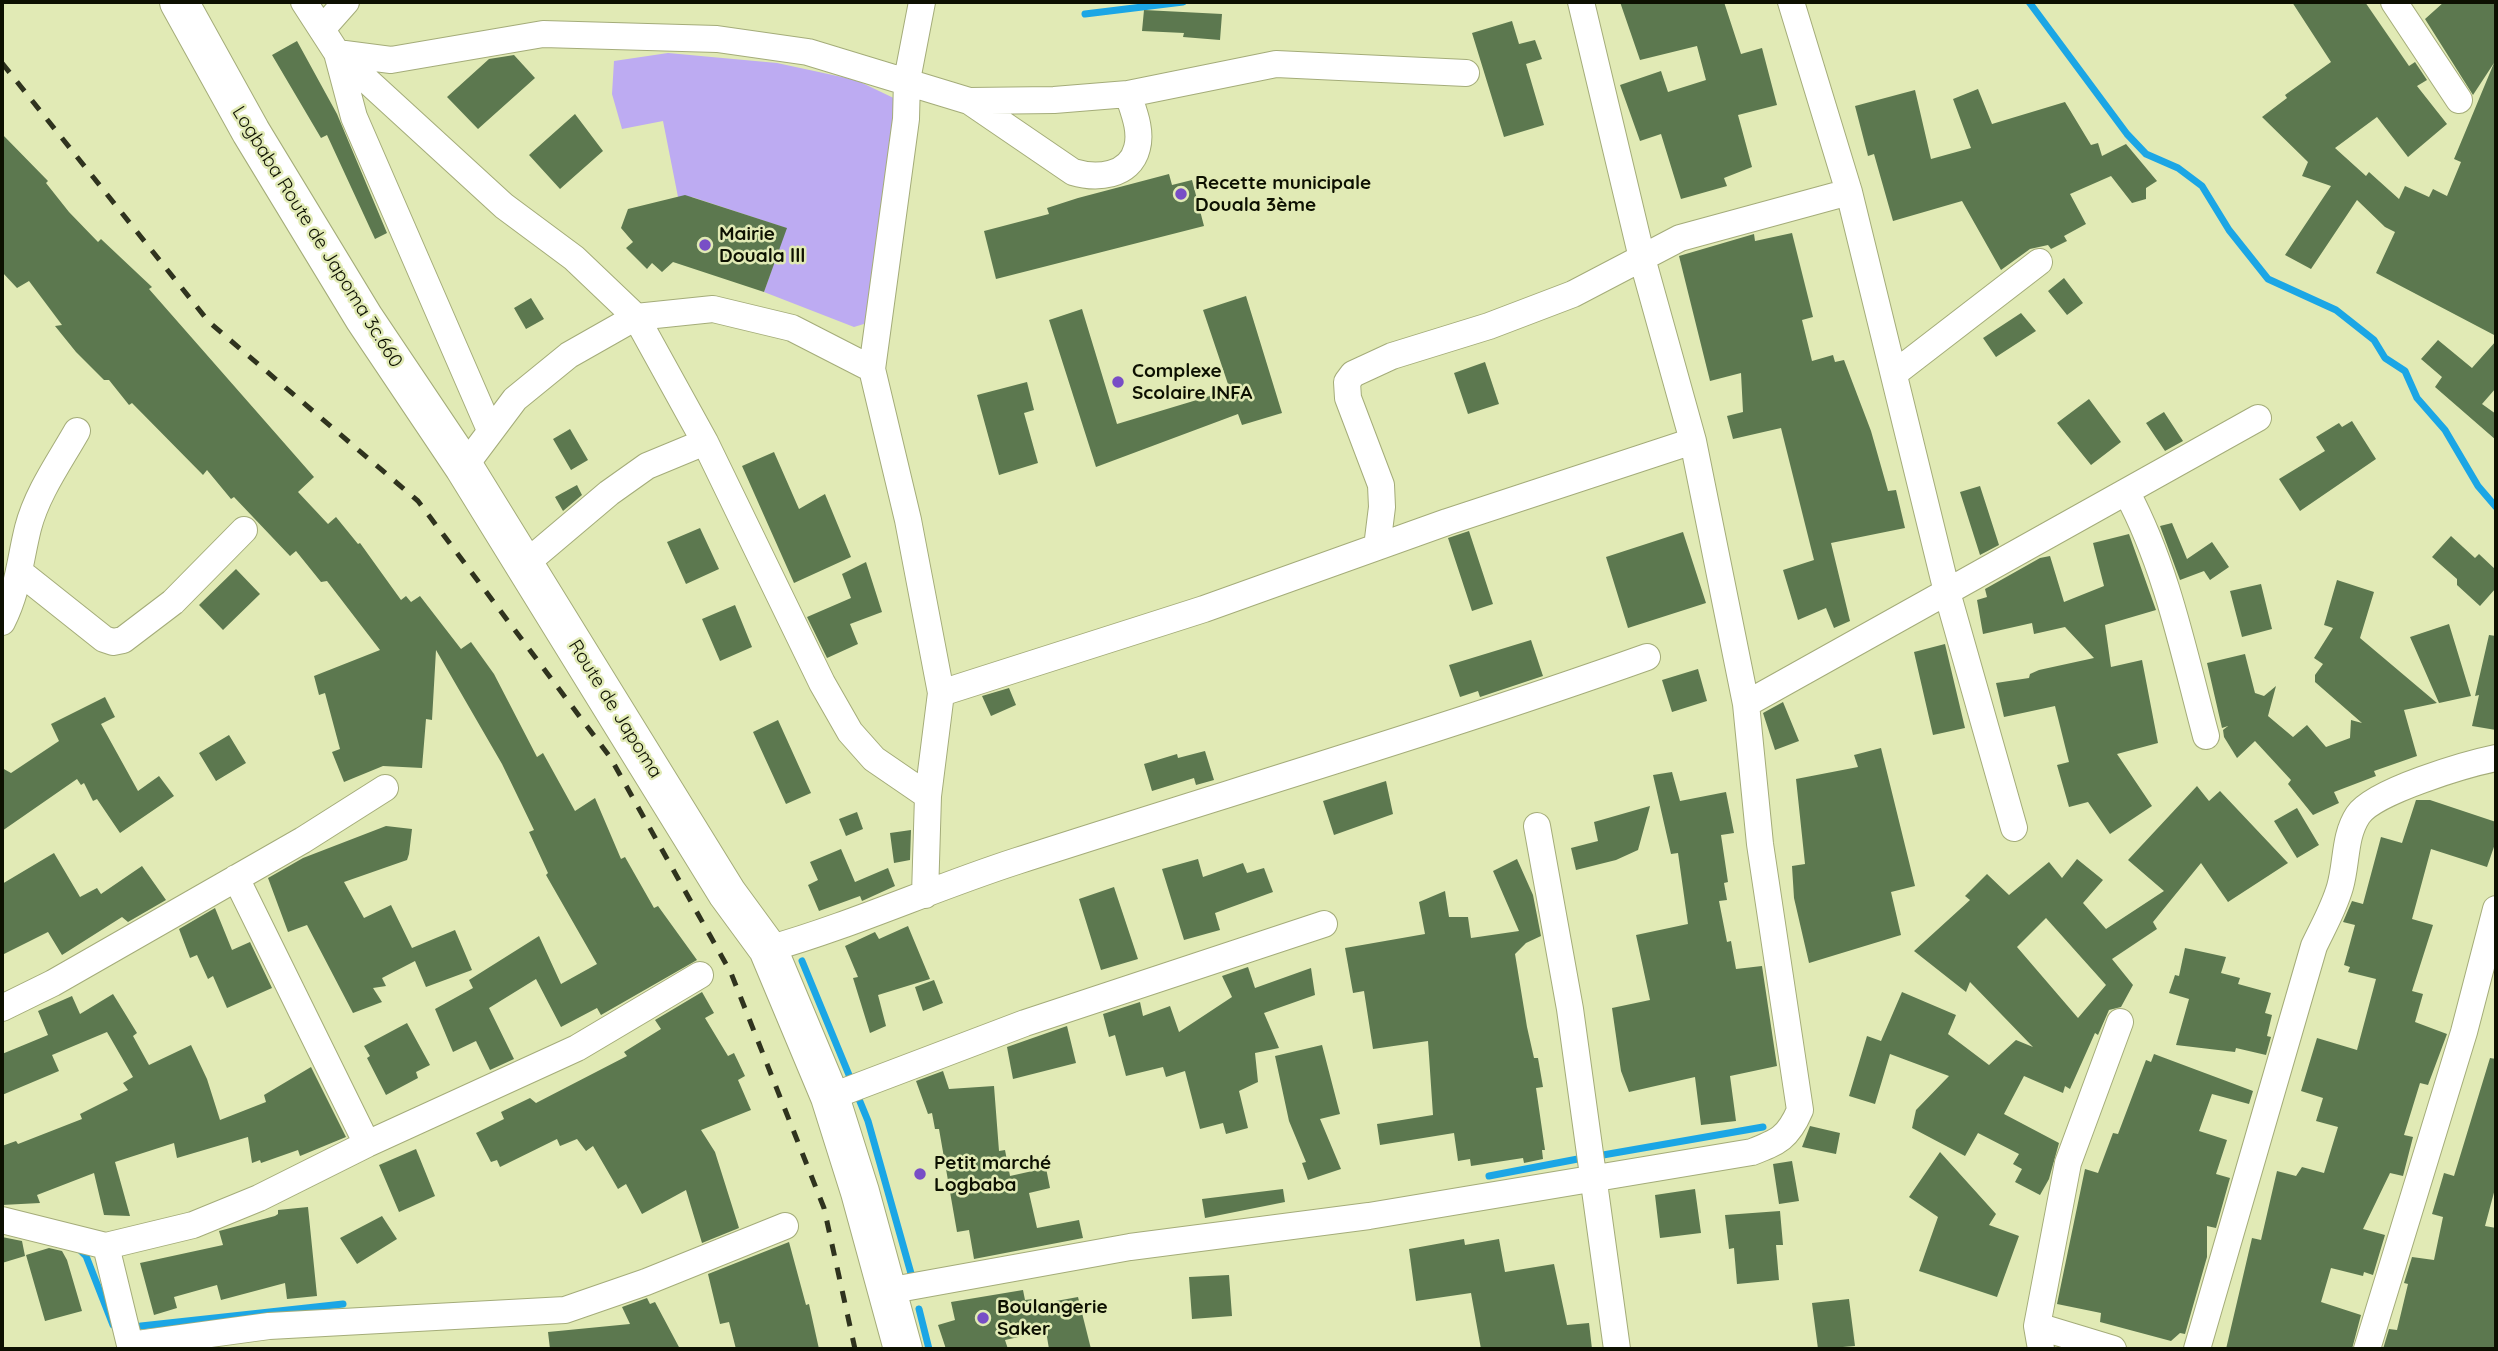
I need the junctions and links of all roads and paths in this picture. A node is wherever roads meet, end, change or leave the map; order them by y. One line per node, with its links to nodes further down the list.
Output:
1 (179, 2): 26 (main road, Logbaba Route de Japoma 3c.660)
2 (304, 2): 8 (street)
3 (346, 2): 8 (street)
4 (922, 2): 11 (street)
5 (1581, 2): 16 (street)
6 (1791, 2): 15 (street)
7 (2394, 2): 13 (street)
8 (323, 28): 9 (street)
9 (337, 53): 11 (street); 18 (street); 23 (street)
10 (1466, 73): 12 (street)
11 (907, 80): 14 (street); 19 (street)
12 (1128, 94): 14 (street); 14 (street)
13 (2459, 100)
14 (969, 101)
15 (1849, 192): 16 (street); 20 (street)
16 (1643, 258): 24 (street); 29 (street)
17 (2039, 262): 20 (street)
18 (636, 317): 19 (street); 23 (street); 25 (street)
19 (872, 369): 35 (street)
20 (1895, 373): 32 (street)
21 (2258, 418): 27 (street)
22 (77, 430): 31 (street)
23 (490, 430): 26 (street)
24 (1693, 441): 29 (street); 36 (street)
25 (705, 442): 30 (street); 40 (street)
26 (464, 467): 30 (main road, Route de Japoma)
27 (2127, 493): 32 (street); 37 (street)
28 (244, 530): 31 (street)
29 (1377, 547): 35 (street)
30 (525, 564): 47 (main road, Route de Japoma)
31 (21, 573): 33 (street)
32 (1947, 592): 36 (street); 42 (street)
33 (2, 622)
34 (1647, 657): 44 (street)
35 (941, 693): 40 (street)
36 (1746, 704): 53 (street)
37 (2206, 736)
38 (2496, 758): 63 (street)
39 (385, 788): 43 (street)
40 (928, 796): 44 (street)
41 (1537, 826): 53 (street)
42 (2014, 828)
43 (236, 878): 49 (street); 52 (street)
44 (925, 895): 47 (street)
45 (2496, 909): 64 (street)
46 (1324, 925): 51 (street)
47 (768, 949): 51 (main road, Route de Japoma)
48 (700, 975): 52 (street)
49 (2, 1009)
50 (2120, 1022): 58 (street)
51 (830, 1097): 57 (main road, Route de Japoma)
52 (367, 1144): 56 (street)
53 (1593, 1179): 57 (street); 61 (street)
54 (2, 1220): 56 (street)
55 (785, 1226): 59 (street)
56 (106, 1246): 59 (street)
57 (887, 1291): 60 (main road, Route de Japoma)
58 (2039, 1338): 62 (street)
59 (131, 1347)
60 (903, 1349)
61 (1617, 1349)
62 (2113, 1349)
63 (2197, 1349)
64 (2367, 1349)

